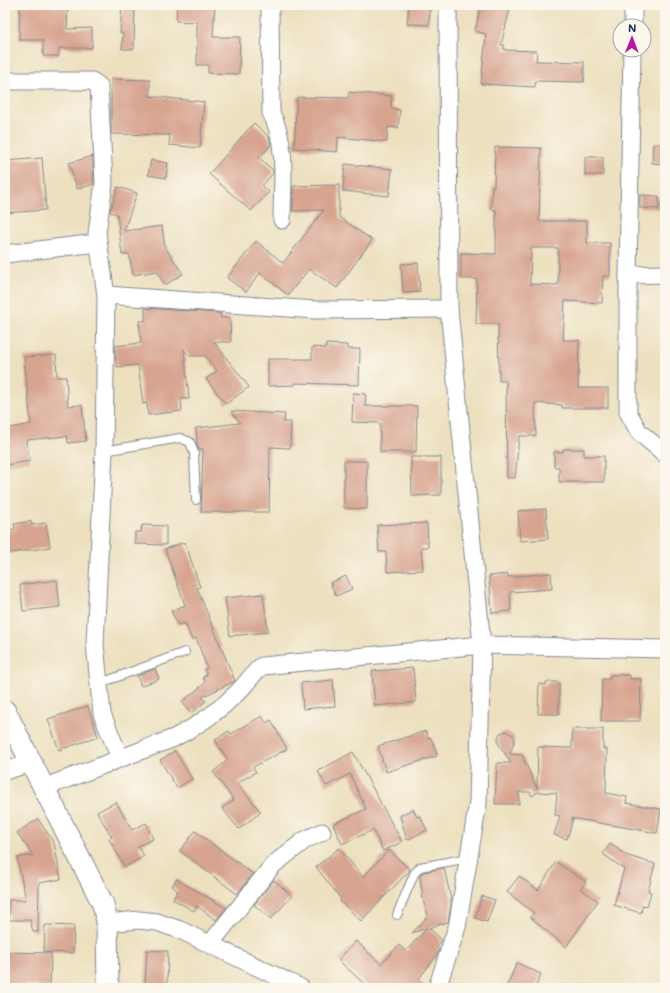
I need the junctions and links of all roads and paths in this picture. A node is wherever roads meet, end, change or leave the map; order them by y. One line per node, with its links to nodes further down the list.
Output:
1 (270, 5): 7 (street)
2 (448, 5): 13 (street)
3 (633, 5): 4 (street)
4 (633, 18)
5 (632, 58): 11 (street)
6 (5, 81): 8 (street)
7 (282, 220)
8 (97, 243): 9 (street); 12 (street)
9 (5, 254)
10 (665, 274): 11 (street)
11 (628, 276): 15 (street)
12 (106, 295): 13 (street); 14 (street)
13 (449, 309): 17 (street)
14 (104, 451): 16 (lane); 20 (street)
15 (665, 454)
16 (196, 500)
17 (482, 645): 18 (street); 22 (street); 27 (street)
18 (665, 649)
19 (185, 652): 20 (lane)
20 (98, 684): 22 (street)
21 (5, 711): 23 (street)
22 (120, 758): 25 (street)
23 (31, 763): 24 (street); 25 (street)
24 (5, 771)
25 (44, 788): 29 (street)
26 (322, 832): 30 (street)
27 (469, 858): 28 (lane); 33 (street)
28 (397, 916)
29 (107, 922): 30 (street); 31 (street)
30 (210, 944): 32 (street)
31 (108, 988)
32 (301, 988)
33 (437, 988)

